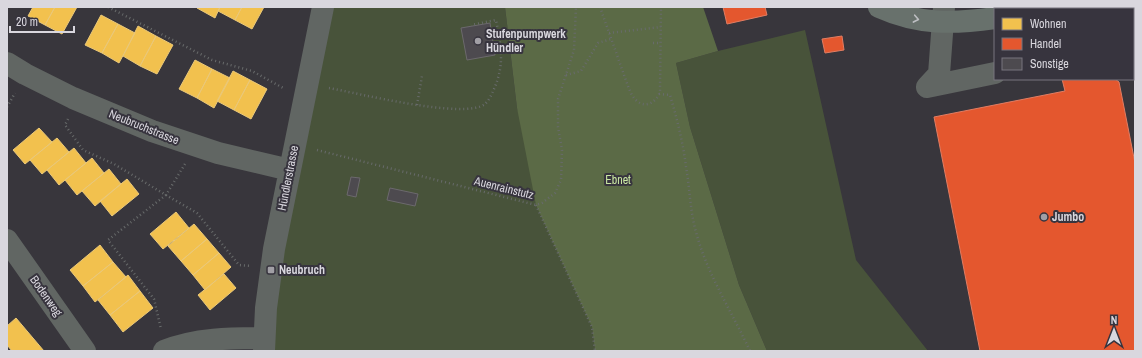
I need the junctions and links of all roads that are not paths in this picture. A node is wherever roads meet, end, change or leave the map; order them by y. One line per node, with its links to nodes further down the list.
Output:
1 (323, 7): 7 (street, Hündlerstrasse)
2 (879, 7): 3 (main road, one-way to 3)
3 (944, 15): 4 (main road); 6 (street)
4 (994, 18)
5 (7, 63): 7 (street, Neubruchstrasse)
6 (994, 73)
7 (290, 170): 9 (street, Hündlerstrasse)
8 (7, 240): 11 (street, Bodenweg)
9 (264, 344): 10 (street)
10 (165, 350)
11 (85, 351)

